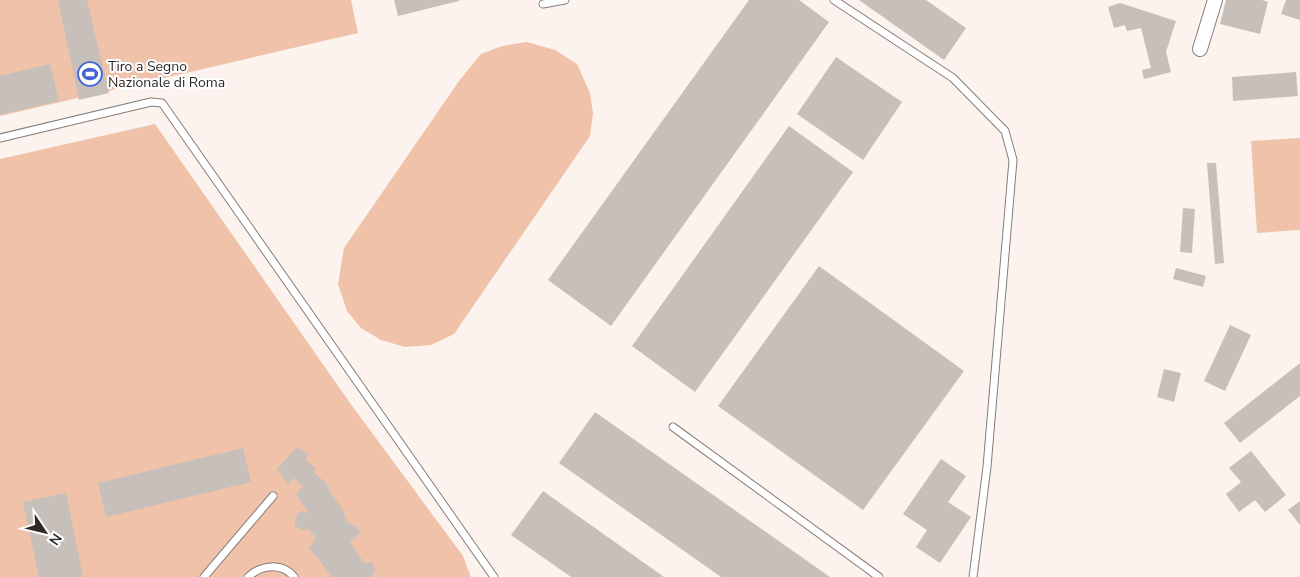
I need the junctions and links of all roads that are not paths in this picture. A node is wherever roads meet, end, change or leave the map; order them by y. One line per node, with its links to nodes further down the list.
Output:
1 (565, 0): 4 (lane)
2 (834, 0): 14 (lane)
3 (1215, 0): 5 (street)
4 (543, 4)
5 (1200, 50)
6 (0, 138): 12 (lane)
7 (673, 427): 13 (lane)
8 (273, 496): 9 (lane)
9 (204, 577)
10 (248, 577): 11 (lane)
11 (294, 577)
12 (494, 577)
13 (879, 577)
14 (974, 577)

